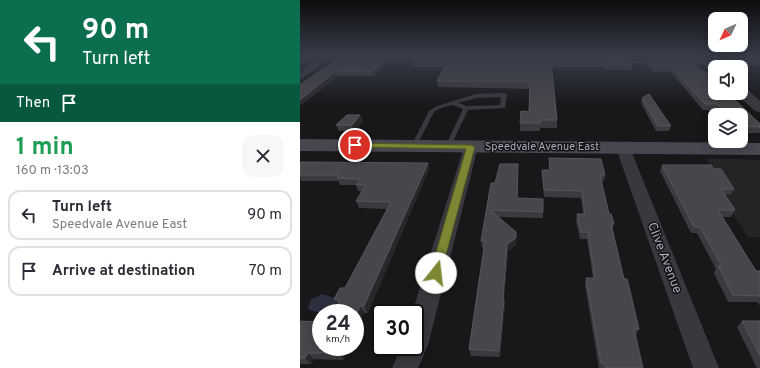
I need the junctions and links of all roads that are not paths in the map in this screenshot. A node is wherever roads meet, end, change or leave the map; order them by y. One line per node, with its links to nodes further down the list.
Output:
1 (748, 97): 4 (street)
2 (453, 103): 3 (lane); 3 (lane); 6 (lane)
3 (466, 108): 7 (lane)
4 (760, 108)
5 (300, 145): 6 (main road, Speedvale Avenue East)
6 (414, 146): 7 (main road, Speedvale Avenue East)
7 (448, 147): 8 (main road, Speedvale Avenue East)
8 (471, 147): 9 (main road, Speedvale Avenue East); 11 (street)
9 (623, 148): 10 (main road, Speedvale Avenue East); 14 (street, Clive Avenue)
10 (760, 149)
11 (424, 314)
12 (410, 356): 13 (street)
13 (405, 368)
14 (706, 368)

